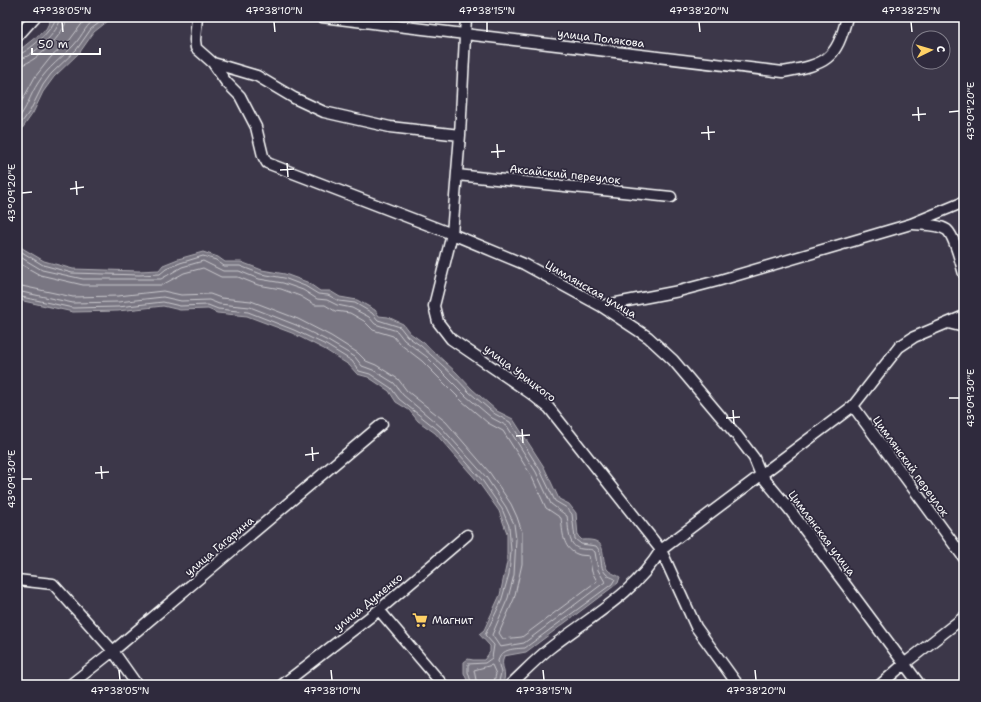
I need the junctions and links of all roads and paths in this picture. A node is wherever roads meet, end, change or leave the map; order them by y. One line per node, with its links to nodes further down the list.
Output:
1 (35, 17): 7 (street)
2 (197, 17): 8 (street, Цимлянская улица)
3 (322, 17): 6 (street, улица Полякова)
4 (466, 17): 6 (street, улица Урицкого)
5 (847, 17): 6 (street, улица Полякова)
6 (466, 33): 9 (street, улица Урицкого)
7 (17, 37)
8 (213, 63): 9 (street); 14 (street, Цимлянская улица)
9 (460, 135): 10 (street, улица Урицкого)
10 (456, 175): 11 (street, Аксайский переулок); 14 (street, улица Урицкого)
11 (671, 197)
12 (964, 202): 13 (street)
13 (911, 224): 15 (street); 16 (street)
14 (452, 234): 16 (street, Цимлянская улица); 24 (street, улица Урицкого)
15 (964, 274)
16 (601, 306): 22 (street, Цимлянская улица)
17 (964, 316): 18 (street)
18 (948, 323): 19 (street); 20 (street)
19 (964, 326)
20 (853, 406): 22 (street); 25 (street, Цимлянский переулок)
21 (382, 424): 29 (street, улица Гагарина)
22 (761, 475): 24 (street); 30 (street, Цимлянская улица)
23 (467, 535): 27 (street, улица Думенко)
24 (661, 550): 35 (street); 36 (street, улица Урицкого)
25 (964, 558)
26 (17, 580): 29 (street)
27 (379, 610): 33 (street, улица Думенко); 34 (street)
28 (964, 617): 30 (street)
29 (113, 651): 31 (street, улица Гагарина); 32 (street)
30 (904, 664): 37 (street); 38 (street, Цимлянская улица)
31 (70, 685)
32 (138, 685)
33 (282, 685)
34 (443, 685)
35 (510, 685)
36 (738, 685)
37 (880, 685)
38 (920, 685)

